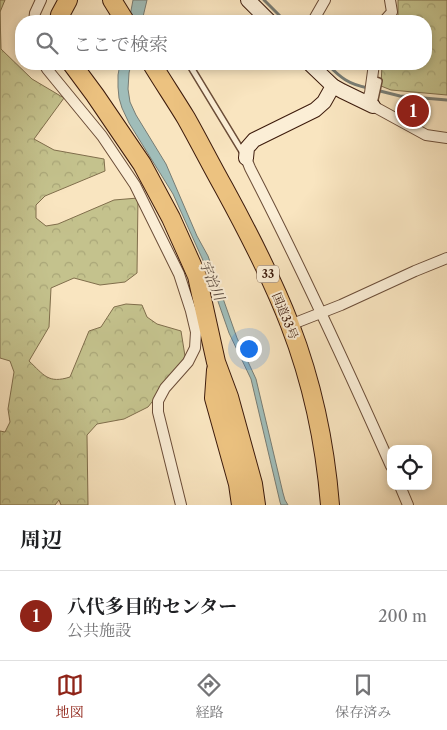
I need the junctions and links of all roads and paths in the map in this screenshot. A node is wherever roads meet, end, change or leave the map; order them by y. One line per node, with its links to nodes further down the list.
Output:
1 (41, 0): 7 (street)
2 (68, 0): 8 (highway)
3 (112, 0): 9 (highway)
4 (248, 0): 10 (street)
5 (325, 0): 11 (street)
6 (390, 0): 12 (street)
7 (35, 15)
8 (60, 15)
9 (121, 15)
10 (263, 15)
11 (316, 15)
12 (389, 15)
13 (48, 70): 29 (street)
14 (77, 70): 26 (highway)
15 (156, 70): 25 (highway, 国道33号 / 33)
16 (193, 70): 22 (lane)
17 (316, 70): 19 (street)
18 (374, 70): 20 (street)
19 (333, 86): 20 (street); 22 (street)
20 (373, 92): 21 (street)
21 (447, 138)
22 (246, 158): 24 (street)
23 (447, 258): 24 (street)
24 (321, 312): 25 (street); 27 (street)
25 (290, 325): 32 (highway, 国道33号 / 33)
26 (216, 362): 30 (highway); 31 (highway)
27 (387, 457)
28 (402, 490): 33 (street)
29 (181, 505)
30 (241, 505)
31 (256, 505)
32 (330, 505)
33 (408, 505)

